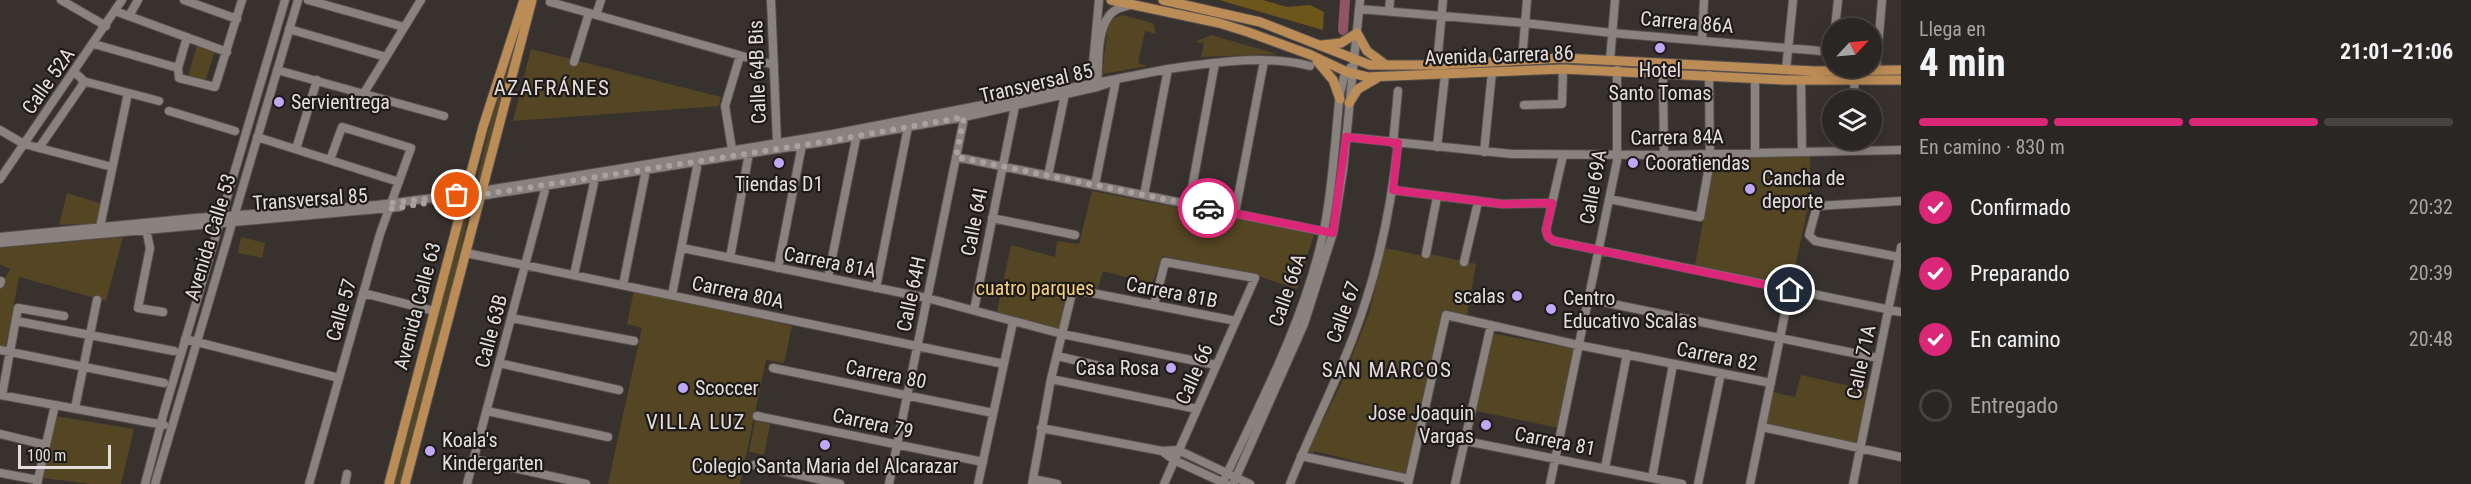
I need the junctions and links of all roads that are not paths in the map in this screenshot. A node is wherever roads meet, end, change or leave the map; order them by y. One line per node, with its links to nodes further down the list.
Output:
1 (61, 0): 40 (street)
2 (122, 0): 31 (street, Calle 52A)
3 (138, 0): 34 (street)
4 (184, 0): 38 (street)
5 (242, 0): 38 (street)
6 (285, 0): 154 (street, Avenida Calle 53)
7 (298, 0): 42 (street, Avenida Calle 53)
8 (308, 0): 41 (street)
9 (421, 0): 41 (street)
10 (518, 0): 57 (main road)
11 (524, 0): 57 (main road, Avenida Calle 63)
12 (532, 0): 60 (main road, Avenida Calle 63)
13 (539, 0): 60 (main road)
14 (601, 0): 33 (street)
15 (771, 0): 63 (street, Calle 64B Bis)
16 (1099, 0): 90 (street)
17 (1111, 0): 29 (main road, Avenida Carrera 86)
18 (1163, 0): 48 (main road, Avenida Carrera 86)
19 (1360, 0): 30 (street, Calle 66A)
20 (1390, 0): 32 (street)
21 (1443, 0): 35 (street)
22 (1527, 0): 39 (street)
23 (1615, 0): 44 (street)
24 (1704, 0): 46 (street)
25 (1793, 0): 49 (street)
26 (1838, 0): 36 (street)
27 (1882, 0): 37 (street)
28 (550, 2): 33 (street)
29 (1130, 5): 52 (main road, Avenida Carrera 86); 90 (street)
30 (1359, 9): 32 (street, Carrera 86A); 43 (street, Calle 66A)
31 (115, 11): 34 (street); 40 (street, Calle 52A)
32 (1389, 11): 35 (street, Carrera 86A)
33 (593, 14): 53 (street); 61 (street)
34 (129, 16): 45 (street)
35 (1441, 16): 39 (street, Carrera 86A); 64 (street)
36 (1836, 18)
37 (1880, 18)
38 (237, 19): 50 (street)
39 (1525, 22): 44 (street, Carrera 86A); 55 (street)
40 (106, 26): 47 (street, Calle 52A)
41 (404, 27): 54 (street)
42 (289, 29): 54 (street); 70 (street, Avenida Calle 53)
43 (1357, 33): 48 (main road); 59 (street, Calle 66A); 66 (main road)
44 (1612, 33): 46 (street, Carrera 86A); 56 (street)
45 (187, 37): 50 (street); 67 (street)
46 (1702, 40): 49 (street, Carrera 86A)
47 (94, 44): 67 (street); 76 (street, Calle 52A)
48 (1320, 45): 59 (main road, Avenida Carrera 86)
49 (1788, 48): 51 (street, Carrera 86A); 72 (street)
50 (227, 51): 67 (street)
51 (1822, 51)
52 (1311, 55): 78 (main road, Avenida Carrera 86); 97 (main road)
53 (740, 56): 63 (street); 116 (street)
54 (386, 57): 94 (street)
55 (1522, 60): 56 (main road, Avenida Carrera 86); 64 (main road, Avenida Carrera 86)
56 (1610, 60): 72 (main road, Avenida Carrera 86)
57 (504, 61): 143 (main road, Avenida Calle 63)
58 (1264, 61): 62 (street, Transversal 85); 65 (street, Transversal 85); 151 (street)
59 (1354, 61): 66 (main road, Avenida Carrera 86); 78 (street, Calle 66A)
60 (517, 62): 141 (main road, Avenida Calle 63)
61 (574, 62)
62 (1215, 63): 68 (street, Transversal 85); 149 (street)
63 (774, 65): 109 (street, Calle 64B Bis)
64 (1437, 65): 66 (main road, Avenida Carrera 86)
65 (1310, 66)
66 (1388, 66)
67 (178, 68)
68 (1168, 69): 83 (street, Transversal 85); 142 (street)
69 (1563, 69): 71 (main road, Avenida Carrera 86); 77 (main road, Avenida Carrera 86); 98 (street)
70 (277, 70): 82 (street); 107 (street, Avenida Calle 53)
71 (1617, 70): 80 (main road, Avenida Carrera 86); 124 (street, Calle 69A)
72 (1786, 70): 73 (main road, Avenida Carrera 86)
73 (1822, 70)
74 (1882, 70): 75 (main road, Avenida Carrera 86)
75 (1901, 70)
76 (74, 72): 87 (street); 111 (street, Calle 52A)
77 (1492, 72): 79 (main road, Avenida Carrera 86); 120 (street)
78 (1350, 73): 81 (main road, Avenida Carrera 86); 97 (street, Calle 66A)
79 (1445, 75): 81 (main road, Avenida Carrera 86); 113 (street)
80 (1709, 75): 88 (main road, Avenida Carrera 86); 121 (street)
81 (1379, 77): 97 (main road)
82 (317, 80): 94 (street); 115 (street)
83 (1116, 80): 90 (street, Transversal 85); 138 (street)
84 (1663, 80): 126 (street)
85 (1854, 80): 86 (main road, Avenida Carrera 86); 88 (main road, Avenida Carrera 86); 91 (street)
86 (1901, 80)
87 (83, 81): 93 (street); 114 (street)
88 (1801, 81): 119 (street)
89 (1755, 84): 118 (street)
90 (1094, 85): 95 (street, Transversal 85); 101 (street, Transversal 85)
91 (1854, 90)
92 (1398, 92): 110 (street, Calle 67)
93 (128, 93): 96 (street); 131 (street)
94 (364, 93): 102 (street)
95 (1065, 94): 99 (street, Transversal 85); 133 (street)
96 (159, 101)
97 (1344, 101): 108 (street, Calle 66A); 158 (street, Calle 66A)
98 (1524, 105)
99 (1015, 106): 101 (street, Transversal 85); 130 (street, Calle 64I)
100 (169, 111): 105 (street)
101 (965, 113): 103 (street, Transversal 85); 106 (street, Transversal 85); 127 (street, Calle 64H)
102 (444, 116)
103 (908, 127): 106 (street, Transversal 85); 176 (street)
104 (0, 130): 111 (street)
105 (235, 131)
106 (857, 133): 109 (street, Transversal 85); 112 (street, Transversal 85); 174 (street)
107 (257, 137): 115 (street); 152 (street, Avenida Calle 53)
108 (1346, 137): 110 (street, Carrera 84A); 159 (street, Calle 66A)
109 (777, 142): 116 (street, Transversal 85); 125 (street)
110 (1396, 143): 113 (street, Carrera 84A); 140 (street, Calle 67)
111 (24, 144): 114 (street); 136 (street, Calle 52A)
112 (802, 145): 122 (street, Transversal 85); 172 (street)
113 (1437, 147): 120 (street, Carrera 84A)
114 (39, 148): 131 (street)
115 (296, 149): 128 (street)
116 (732, 149): 134 (street, Transversal 85)
117 (1901, 150): 119 (street, Carrera 84A)
118 (1755, 151): 119 (street, Carrera 84A); 121 (street, Carrera 84A)
119 (1802, 151)
120 (1484, 152): 123 (street, Carrera 84A)
121 (1710, 152): 126 (street, Carrera 84A); 145 (street)
122 (749, 153): 125 (street, Transversal 85); 169 (street)
123 (1563, 154): 124 (street, Carrera 84A); 148 (street)
124 (1618, 154): 126 (street, Carrera 84A); 145 (street, Calle 69A)
125 (740, 155): 129 (street, Transversal 85)
126 (1664, 155)
127 (956, 157): 130 (street); 180 (street, Calle 64H)
128 (330, 160): 137 (street); 137 (street, Calle 57)
129 (698, 162): 132 (street, Transversal 85); 164 (street)
130 (1003, 166): 133 (street); 153 (street, Calle 64I)
131 (112, 168): 156 (street)
132 (646, 170): 135 (street, Transversal 85); 175 (street)
133 (1048, 176): 138 (street)
134 (573, 178): 135 (street, Transversal 85); 139 (street, Transversal 85); 141 (street, Transversal 85)
135 (595, 178): 173 (street)
136 (0, 179)
137 (399, 182): 150 (street, Calle 57)
138 (1095, 185): 142 (street)
139 (546, 186): 141 (street, Transversal 85); 171 (street, Calle 63B)
140 (1393, 190): 144 (street); 243 (street, Calle 67)
141 (482, 193): 143 (street, Transversal 85); 166 (main road, Avenida Calle 63)
142 (1144, 195): 149 (street)
143 (465, 196): 150 (street, Transversal 85); 186 (main road, Avenida Calle 63)
144 (1437, 197): 147 (street); 167 (street)
145 (1609, 199): 165 (street, Calle 69A)
146 (1901, 201): 168 (street)
147 (1478, 202): 148 (street); 170 (street)
148 (1552, 203): 165 (street)
149 (1189, 204): 151 (street)
150 (390, 206): 152 (street, Transversal 85); 178 (street, Calle 57)
151 (1235, 213): 158 (street)
152 (233, 218): 154 (street, Transversal 85); 200 (street, Avenida Calle 53)
153 (992, 218): 160 (street); 185 (street, Calle 64I)
154 (221, 219): 155 (street, Transversal 85); 157 (street, Transversal 85); 198 (street, Avenida Calle 53)
155 (136, 226): 156 (street, Transversal 85); 157 (street, Transversal 85); 162 (street, Transversal 85)
156 (100, 227): 161 (street, Transversal 85)
157 (146, 229): 187 (street)
158 (1324, 231): 159 (street); 253 (street, Calle 66A)
159 (1333, 233): 255 (street, Calle 66A)
160 (1075, 235)
161 (0, 237)
162 (0, 243)
163 (1901, 247): 168 (street, Calle 71A)
164 (682, 248): 169 (street, Carrera 81A); 179 (street)
165 (1599, 250): 177 (street); 181 (street, Calle 69A)
166 (466, 253): 171 (street, Carrera 80A); 264 (main road, Avenida Calle 63)
167 (1426, 254)
168 (1899, 257): 184 (street, Calle 71A)
169 (730, 258): 172 (street, Carrera 81A)
170 (1464, 261)
171 (525, 265): 173 (street, Carrera 80A); 190 (street, Calle 63B)
172 (778, 268): 174 (street, Carrera 81A)
173 (574, 275): 175 (street, Carrera 80A)
174 (828, 278): 176 (street, Carrera 81A)
175 (623, 285): 179 (street, Carrera 80A)
176 (876, 288): 180 (street, Carrera 81A)
177 (1790, 290): 184 (street); 197 (street)
178 (363, 293): 186 (street); 217 (street, Calle 57)
179 (672, 296): 202 (street, Carrera 80A)
180 (927, 298): 185 (street, Carrera 81A); 202 (street, Calle 64H)
181 (1588, 298): 197 (street); 201 (street, Calle 69A)
182 (97, 300): 196 (street)
183 (1154, 305): 192 (street, Carrera 81B); 192 (street, Calle 66); 195 (street, Carrera 81B)
184 (1889, 309): 188 (street); 208 (street, Calle 71A)
185 (974, 310): 193 (street, Carrera 81A)
186 (434, 311): 263 (main road, Avenida Calle 63)
187 (163, 312)
188 (1901, 312)
189 (64, 316): 191 (street)
190 (511, 318): 199 (street); 209 (street, Calle 63B)
191 (16, 321): 196 (street); 205 (street)
192 (1236, 321): 213 (street, Calle 66)
193 (1013, 322): 195 (street, Carrera 81A); 210 (street)
194 (1491, 325): 201 (street, Carrera 82); 234 (street, Carrera 82); 237 (street)
195 (1062, 334): 207 (street); 213 (street, Carrera 81A)
196 (90, 335): 204 (street); 214 (street)
197 (1780, 337): 208 (street); 219 (street)
198 (185, 339): 200 (street); 230 (street, Avenida Calle 53)
199 (634, 341)
200 (196, 342): 217 (street); 231 (street, Avenida Calle 53)
201 (1578, 345): 206 (street, Carrera 82); 244 (street, Calle 69A)
202 (917, 346): 210 (street, Carrera 80A); 223 (street, Calle 64H)
203 (0, 350): 205 (street)
204 (174, 351)
205 (10, 352): 214 (street); 222 (street)
206 (1627, 354): 211 (street, Carrera 82); 250 (street)
207 (1057, 356): 212 (street); 218 (street)
208 (1878, 358): 240 (street, Calle 71A)
209 (499, 363): 221 (street); 227 (street, Calle 63B)
210 (1004, 364): 228 (street)
211 (1673, 364): 216 (street, Carrera 82); 254 (street)
212 (1100, 366)
213 (1216, 366): 226 (street, Calle 66)
214 (84, 367): 220 (street); 225 (street)
215 (773, 368): 223 (street, Carrera 80)
216 (1721, 373): 219 (street, Carrera 82); 278 (street)
217 (339, 378): 261 (street, Calle 57)
218 (1051, 379): 226 (street); 233 (street)
219 (1771, 382): 232 (street)
220 (164, 383)
221 (619, 390)
222 (1, 395): 224 (street)
223 (907, 395): 228 (street, Carrera 80); 239 (street, Calle 64H)
224 (55, 405): 225 (street); 238 (street)
225 (75, 408): 230 (street)
226 (1197, 409): 241 (street, Calle 66)
227 (487, 411): 236 (street); 246 (street, Calle 63B)
228 (993, 413): 248 (street)
229 (757, 416): 239 (street, Carrera 79)
230 (160, 424): 231 (street); 259 (street, Avenida Calle 53)
231 (171, 426): 260 (street, Avenida Calle 53)
232 (1762, 427): 240 (street); 279 (street)
233 (1041, 428): 242 (street); 258 (street)
234 (1420, 432): 237 (street, Carrera 81); 256 (street)
235 (0, 434): 238 (street)
236 (608, 437)
237 (1466, 440): 244 (street, Carrera 81); 275 (street)
238 (46, 445): 257 (street)
239 (897, 445): 248 (street, Carrera 79); 268 (street, Calle 64H)
240 (1859, 448): 245 (street); 280 (street, Calle 71A)
241 (1179, 450): 242 (street); 247 (street, Calle 66); 253 (street)
242 (1162, 451): 247 (street)
243 (1301, 456): 256 (street); 274 (street, Calle 67)
244 (1555, 458): 250 (street, Carrera 81); 276 (street, Calle 69A)
245 (1901, 458)
246 (474, 459): 265 (street, Calle 63B); 266 (street)
247 (1174, 460): 271 (street, Calle 66); 272 (street)
248 (983, 462): 269 (street)
249 (754, 465): 267 (street)
250 (1605, 468): 254 (street, Carrera 81)
251 (0, 473): 257 (street)
252 (347, 474): 262 (street)
253 (1227, 474): 255 (street); 272 (street, Calle 66A)
254 (1652, 478): 277 (street, Carrera 81)
255 (1235, 481): 273 (street)
256 (1409, 481)
257 (38, 482)
258 (1032, 482): 270 (street)
259 (145, 484)
260 (155, 484)
261 (309, 484)
262 (345, 484)
263 (389, 484)
264 (405, 484)
265 (467, 484)
266 (586, 484)
267 (840, 484)
268 (889, 484)
269 (978, 484)
270 (1057, 484)
271 (1164, 484)
272 (1224, 484)
273 (1250, 484)
274 (1290, 484)
275 (1455, 484)
276 (1550, 484)
277 (1683, 484)
278 (1698, 484)
279 (1750, 484)
280 (1853, 484)

